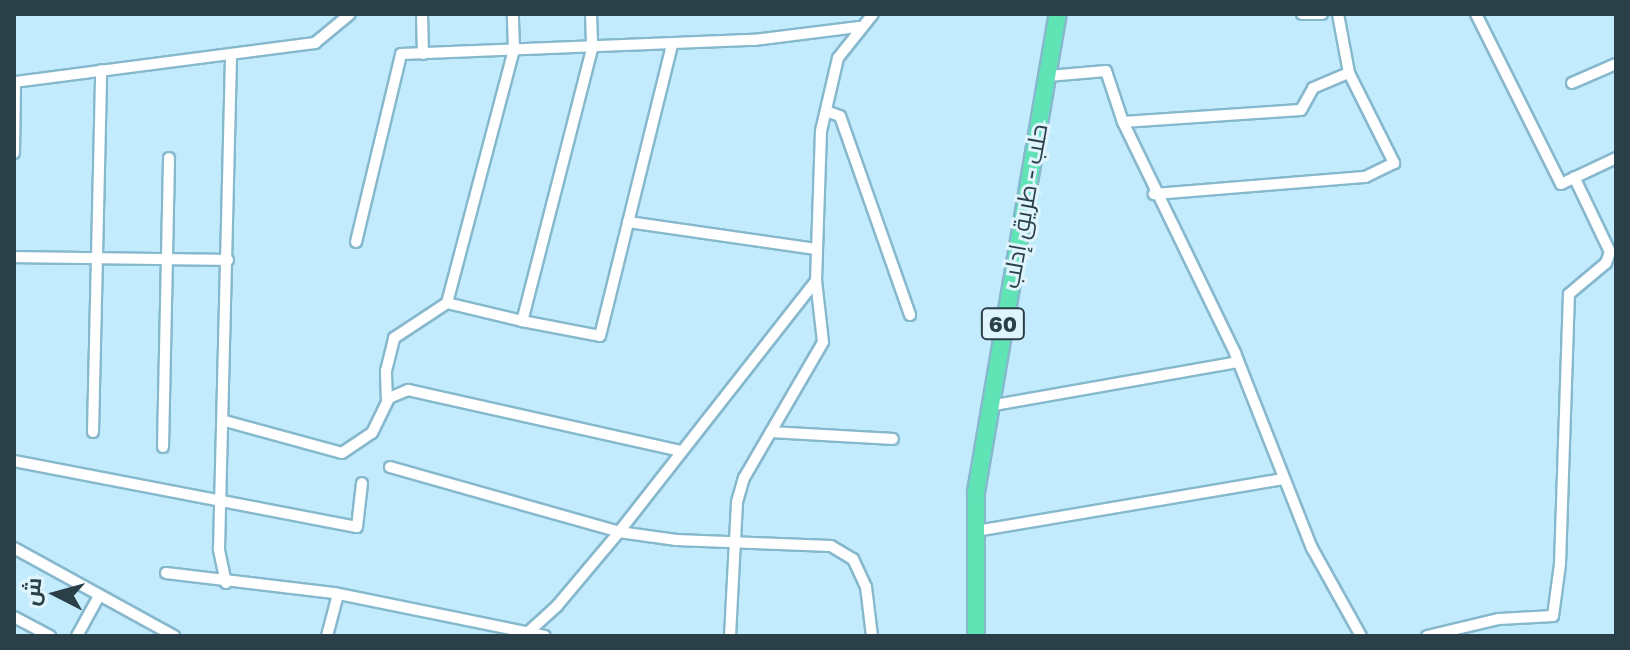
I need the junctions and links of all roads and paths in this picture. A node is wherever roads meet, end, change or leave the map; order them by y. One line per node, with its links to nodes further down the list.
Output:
1 (350, 14): 16 (street)
2 (422, 14): 15 (street)
3 (513, 14): 13 (street)
4 (591, 14): 14 (street)
5 (873, 14): 11 (street)
6 (1058, 14): 20 (highway, حلب - طريق إدلب / 60)
7 (1302, 14): 8 (street)
8 (1322, 14)
9 (1338, 14): 19 (street)
10 (1476, 14): 27 (street)
11 (859, 27): 12 (street); 22 (street)
12 (672, 45): 14 (street); 29 (street)
13 (514, 49): 14 (street); 15 (street); 37 (street)
14 (592, 49): 39 (street)
15 (423, 54): 30 (street)
16 (231, 57): 18 (street); 35 (street)
17 (1616, 64): 21 (street)
18 (101, 70): 24 (street); 33 (street)
19 (1349, 73): 23 (street); 28 (street)
20 (1048, 76): 23 (street); 42 (highway, حلب - طريق إدلب / 60)
21 (1572, 83)
22 (826, 111): 31 (street); 38 (street)
23 (1123, 122): 28 (street)
24 (14, 153)
25 (169, 158): 34 (street)
26 (1616, 158): 27 (street)
27 (1574, 177): 73 (street)
28 (1154, 194): 40 (street)
29 (628, 222): 31 (street); 39 (street)
30 (356, 242)
31 (816, 249): 36 (street)
32 (14, 257): 33 (street)
33 (95, 258): 34 (street); 44 (street)
34 (168, 259): 35 (street); 47 (street)
35 (228, 260): 43 (street)
36 (816, 281): 45 (street); 48 (street)
37 (447, 303): 39 (street); 41 (street)
38 (910, 315)
39 (522, 321)
40 (1238, 362): 42 (street); 51 (street)
41 (387, 402): 43 (street); 48 (street)
42 (989, 406): 54 (highway, حلب - طريق إدلب / 60)
43 (225, 421): 53 (street)
44 (93, 432)
45 (771, 432): 46 (street); 56 (street)
46 (893, 439)
47 (163, 447)
48 (680, 451): 55 (street)
49 (14, 461): 53 (street)
50 (390, 467): 55 (street)
51 (1283, 479): 54 (street); 72 (street)
52 (362, 483): 53 (street)
53 (224, 504): 59 (street)
54 (976, 531): 71 (highway, حلب - طريق إدلب / 60)
55 (619, 532): 56 (street); 63 (street)
56 (735, 540): 69 (street); 70 (street)
57 (14, 548): 61 (street)
58 (166, 573): 59 (street)
59 (226, 583): 60 (street)
60 (338, 594): 63 (street); 67 (street)
61 (99, 596): 65 (street); 66 (street)
62 (14, 617): 64 (street)
63 (525, 635): 68 (street)
64 (50, 636)
65 (77, 636)
66 (174, 636)
67 (327, 636)
68 (543, 636)
69 (730, 636)
70 (872, 636)
71 (976, 636)
72 (1361, 636)
73 (1427, 636)

